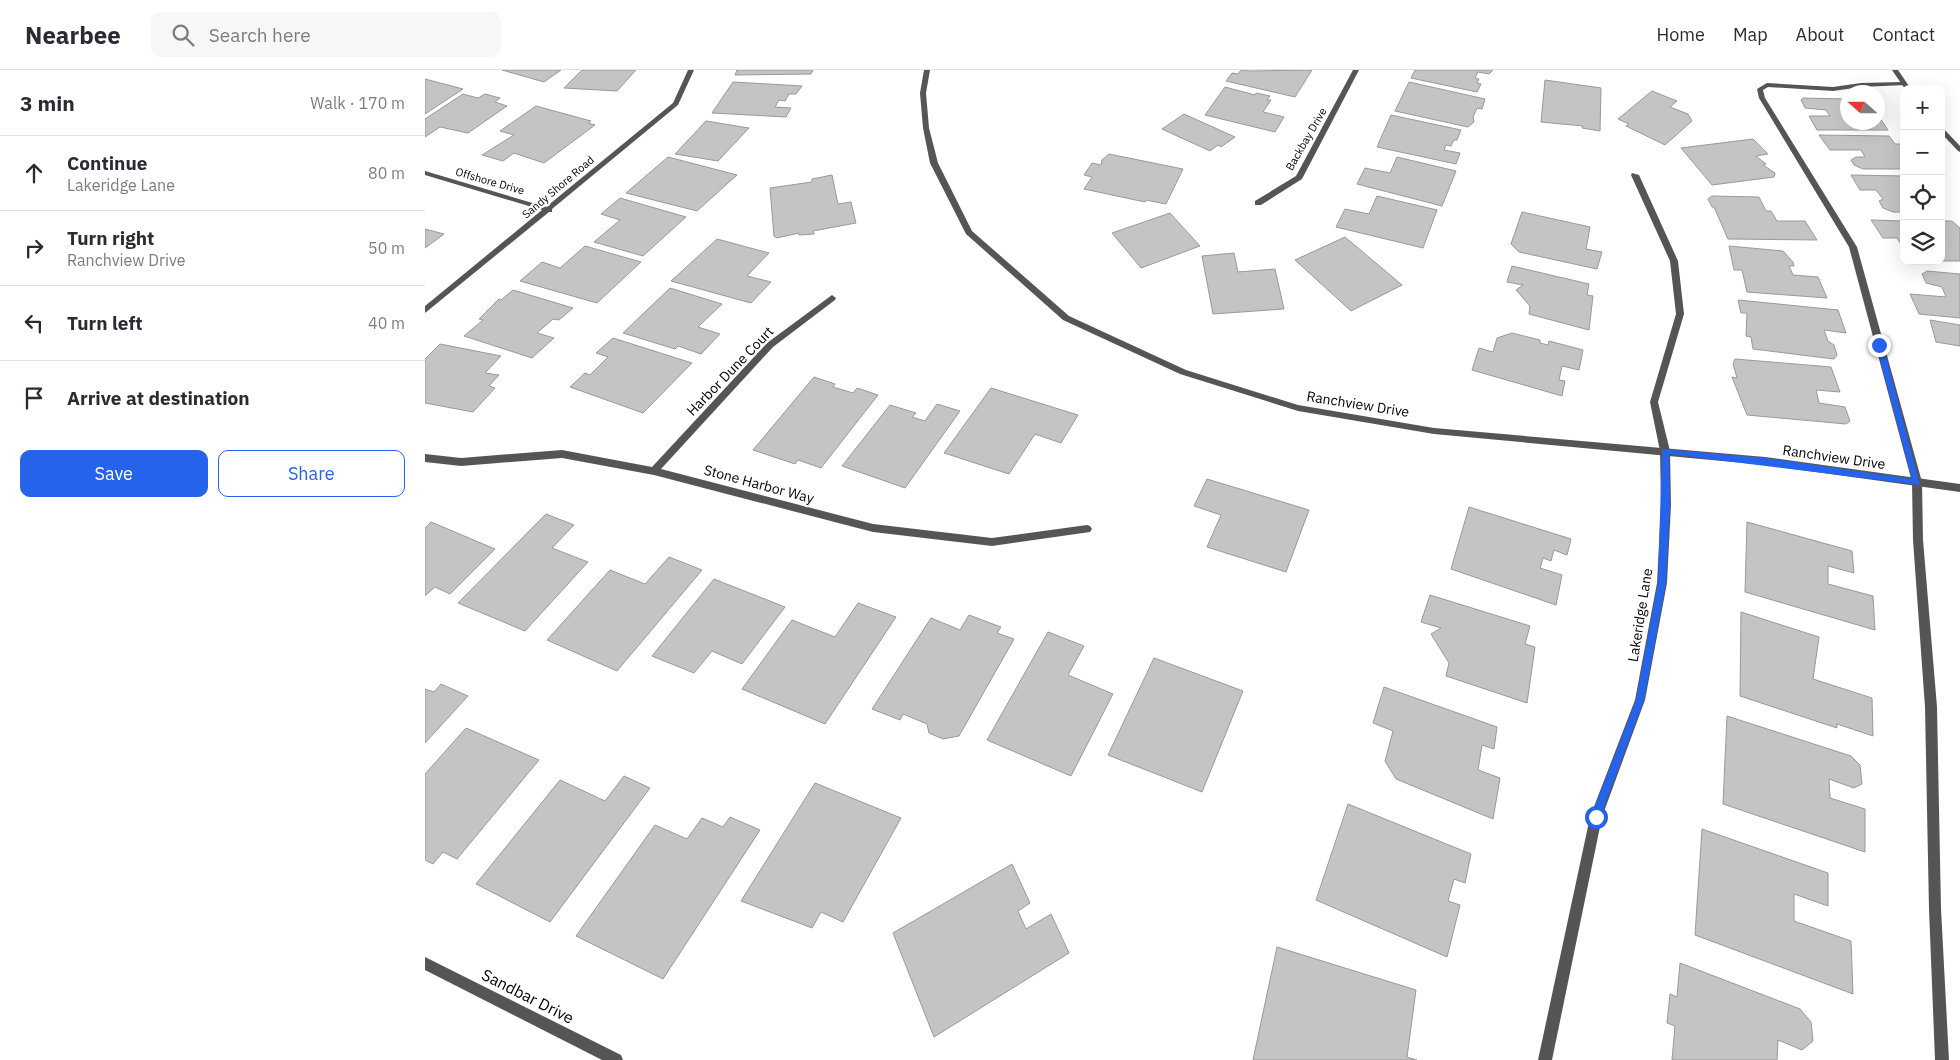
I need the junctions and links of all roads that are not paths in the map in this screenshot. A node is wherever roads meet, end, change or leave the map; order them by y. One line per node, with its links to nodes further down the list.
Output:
1 (691, 70): 12 (street, Sandy Shore Road)
2 (927, 70): 15 (street, Ranchview Drive)
3 (1356, 70): 11 (street, Backbay Drive)
4 (1895, 70): 5 (street)
5 (1905, 85)
6 (1900, 86): 18 (street)
7 (1943, 130): 8 (street)
8 (1960, 150)
9 (425, 173): 12 (street, Offshore Drive)
10 (1635, 175): 15 (street, Lakeridge Lane)
11 (1258, 203)
12 (549, 210): 14 (street, Sandy Shore Road)
13 (832, 298): 17 (street, Harbor Dune Court)
14 (425, 310)
15 (1665, 451): 18 (street, Ranchview Drive); 23 (street, Lakeridge Lane)
16 (425, 458): 17 (street, Stone Harbor Way)
17 (654, 470): 20 (street, Stone Harbor Way)
18 (1917, 482): 19 (street, Ranchview Drive); 24 (street)
19 (1960, 488)
20 (1087, 529)
21 (425, 963): 22 (street, Sandbar Drive)
22 (616, 1060)
23 (1545, 1060)
24 (1942, 1060)

